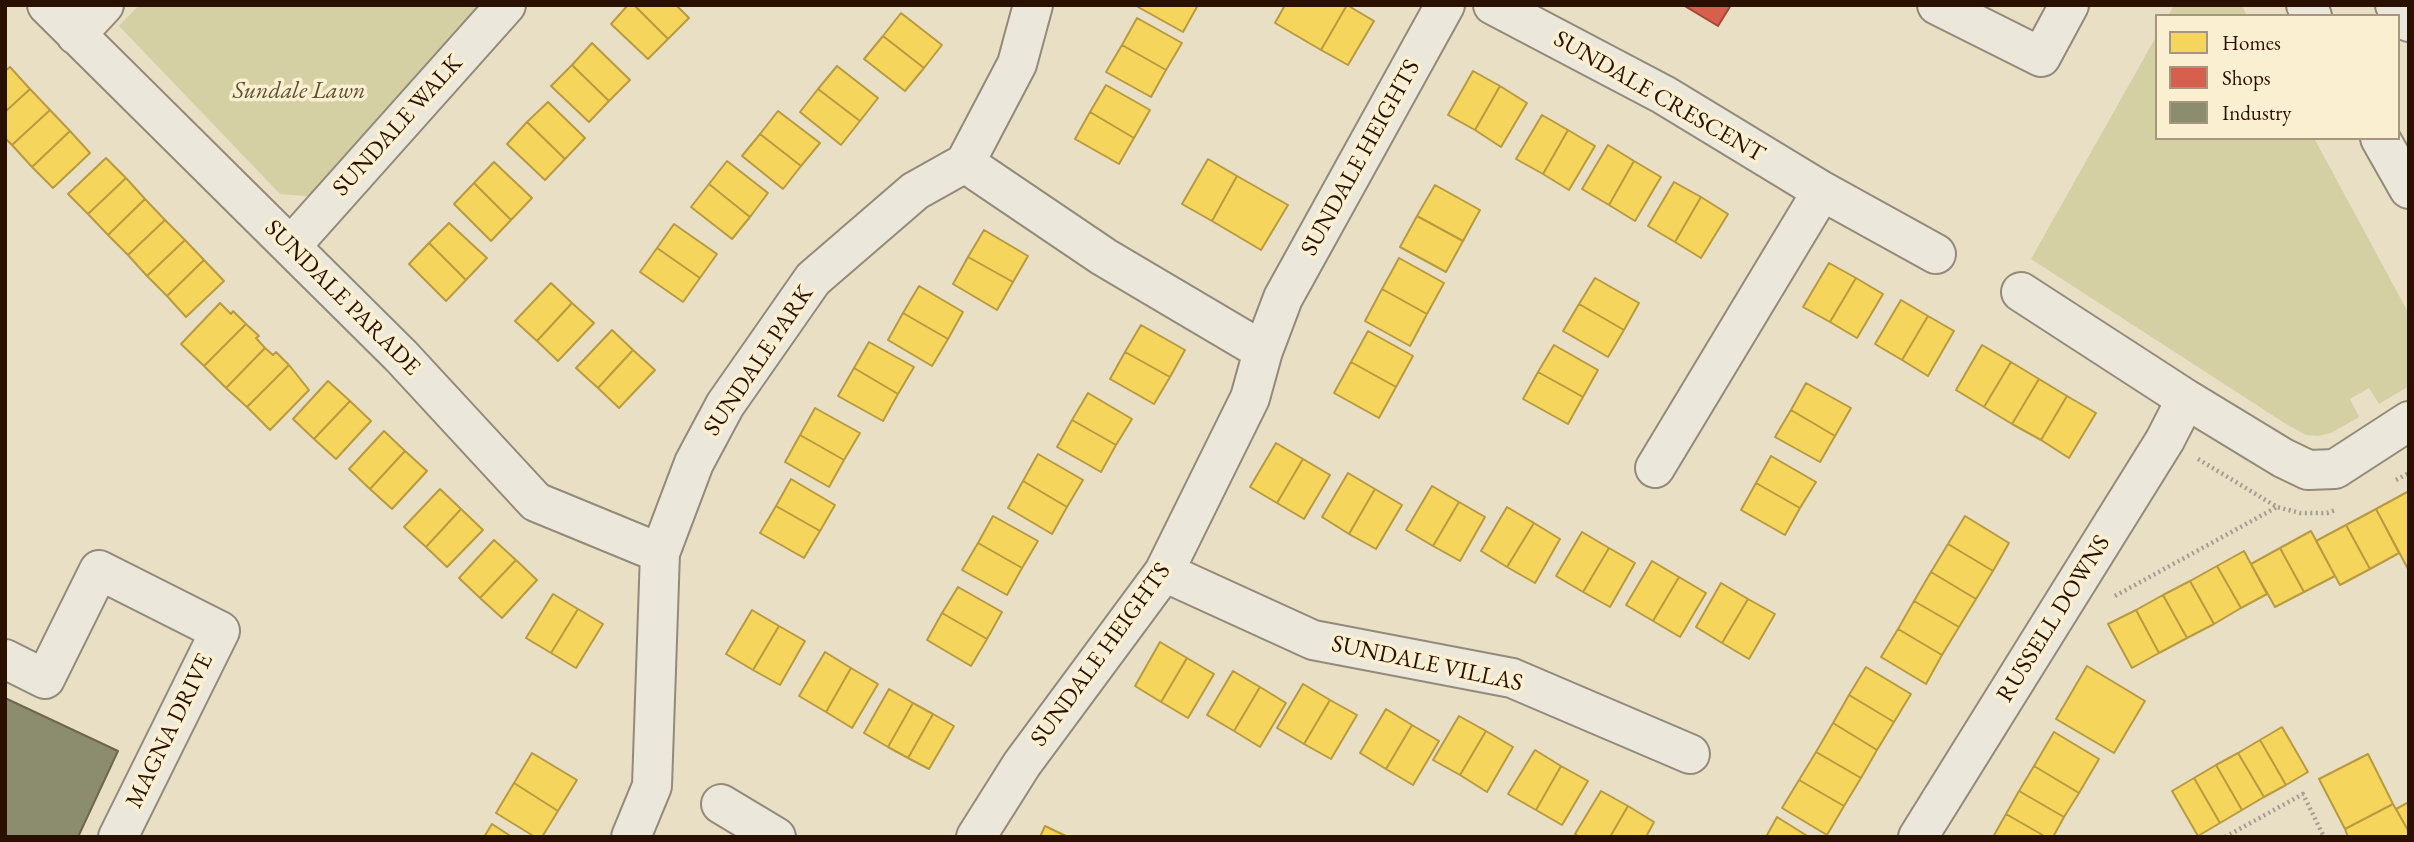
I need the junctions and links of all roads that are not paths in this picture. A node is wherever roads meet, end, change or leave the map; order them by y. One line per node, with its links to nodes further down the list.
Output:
1 (47, 5): 11 (street, SUNDALE PARADE)
2 (104, 5): 11 (street)
3 (506, 5): 16 (street, SUNDALE WALK)
4 (1033, 5): 13 (street)
5 (1445, 5): 19 (street, SUNDALE HEIGHTS)
6 (1493, 5): 15 (street, SUNDALE CRESCENT)
7 (1937, 5): 8 (street)
8 (2069, 5)
9 (2395, 5): 10 (street)
10 (2409, 22)
11 (76, 35): 16 (street, SUNDALE PARADE)
12 (2382, 140): 14 (street)
13 (965, 163): 19 (street); 23 (street, SUNDALE PARK)
14 (2409, 189)
15 (1822, 191): 17 (street, SUNDALE CRESCENT); 22 (street)
16 (291, 246): 23 (street, SUNDALE PARADE)
17 (1936, 254)
18 (2021, 292): 20 (street)
19 (1263, 351): 24 (street, SUNDALE HEIGHTS)
20 (2186, 399): 21 (street); 32 (street, RUSSELL DOWNS)
21 (2409, 421)
22 (1655, 468)
23 (660, 553): 29 (street, SUNDALE PARK)
24 (1164, 572): 26 (street, SUNDALE VILLAS); 31 (street, SUNDALE HEIGHTS)
25 (5, 660): 28 (street, MAGNA DRIVE)
26 (1690, 754)
27 (721, 804): 30 (street)
28 (118, 837)
29 (631, 837)
30 (776, 837)
31 (976, 837)
32 (1918, 837)

